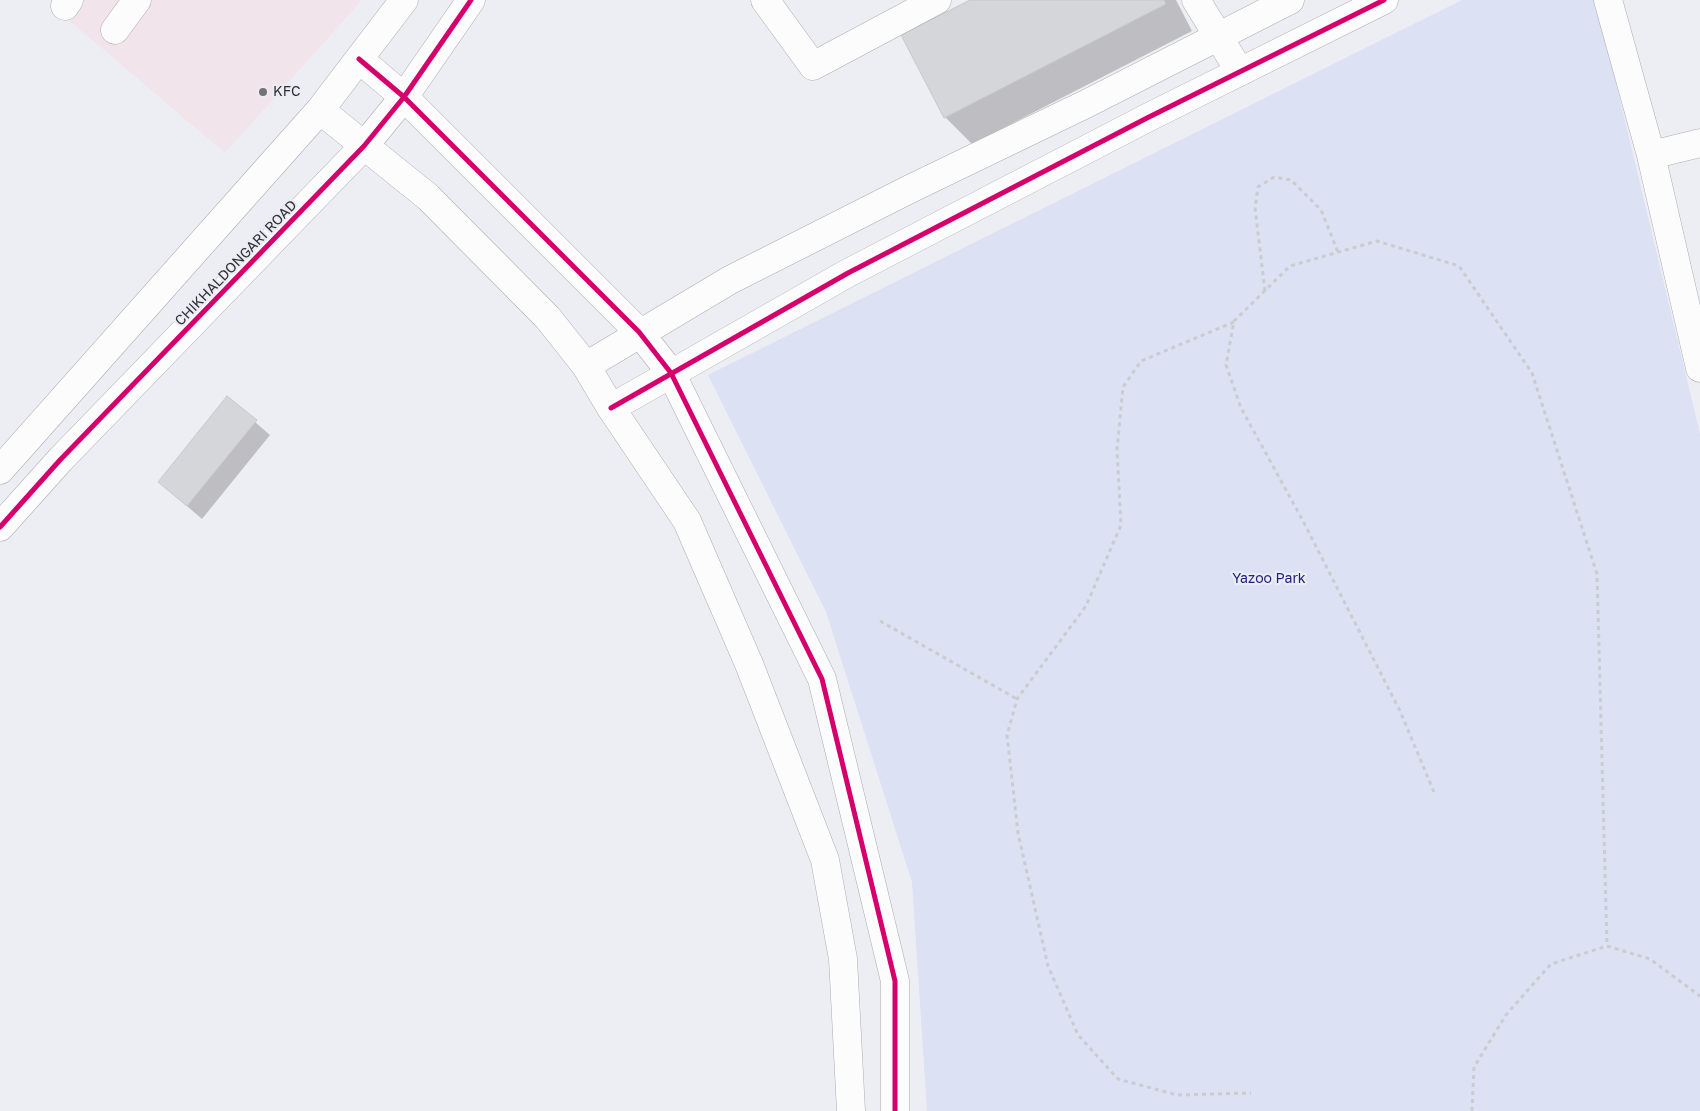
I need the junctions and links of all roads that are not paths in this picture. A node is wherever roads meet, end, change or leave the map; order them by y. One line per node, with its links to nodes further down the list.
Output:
1 (137, 0): 10 (street)
2 (404, 0): 12 (street)
3 (471, 0): 14 (street, CHIKHALDONGARI ROAD)
4 (765, 0): 5 (street)
5 (937, 0)
6 (1196, 0): 11 (street)
7 (1290, 0): 11 (street)
8 (1384, 0): 13 (street)
9 (1608, 0): 18 (street)
10 (114, 30)
11 (1218, 36): 13 (street); 19 (street)
12 (358, 58): 14 (street); 15 (street)
13 (1240, 72): 22 (street)
14 (404, 97): 17 (street, CHIKHALDONGARI ROAD); 19 (street)
15 (320, 110): 17 (street); 24 (street)
16 (1700, 144): 18 (street)
17 (364, 146): 20 (street); 25 (street, CHIKHALDONGARI ROAD)
18 (1651, 155): 21 (street)
19 (639, 332): 20 (street); 22 (street)
20 (586, 366): 23 (street)
21 (1700, 368)
22 (671, 373): 23 (street); 27 (street)
23 (611, 408): 26 (street)
24 (0, 470)
25 (0, 527)
26 (851, 1111)
27 (895, 1111)

